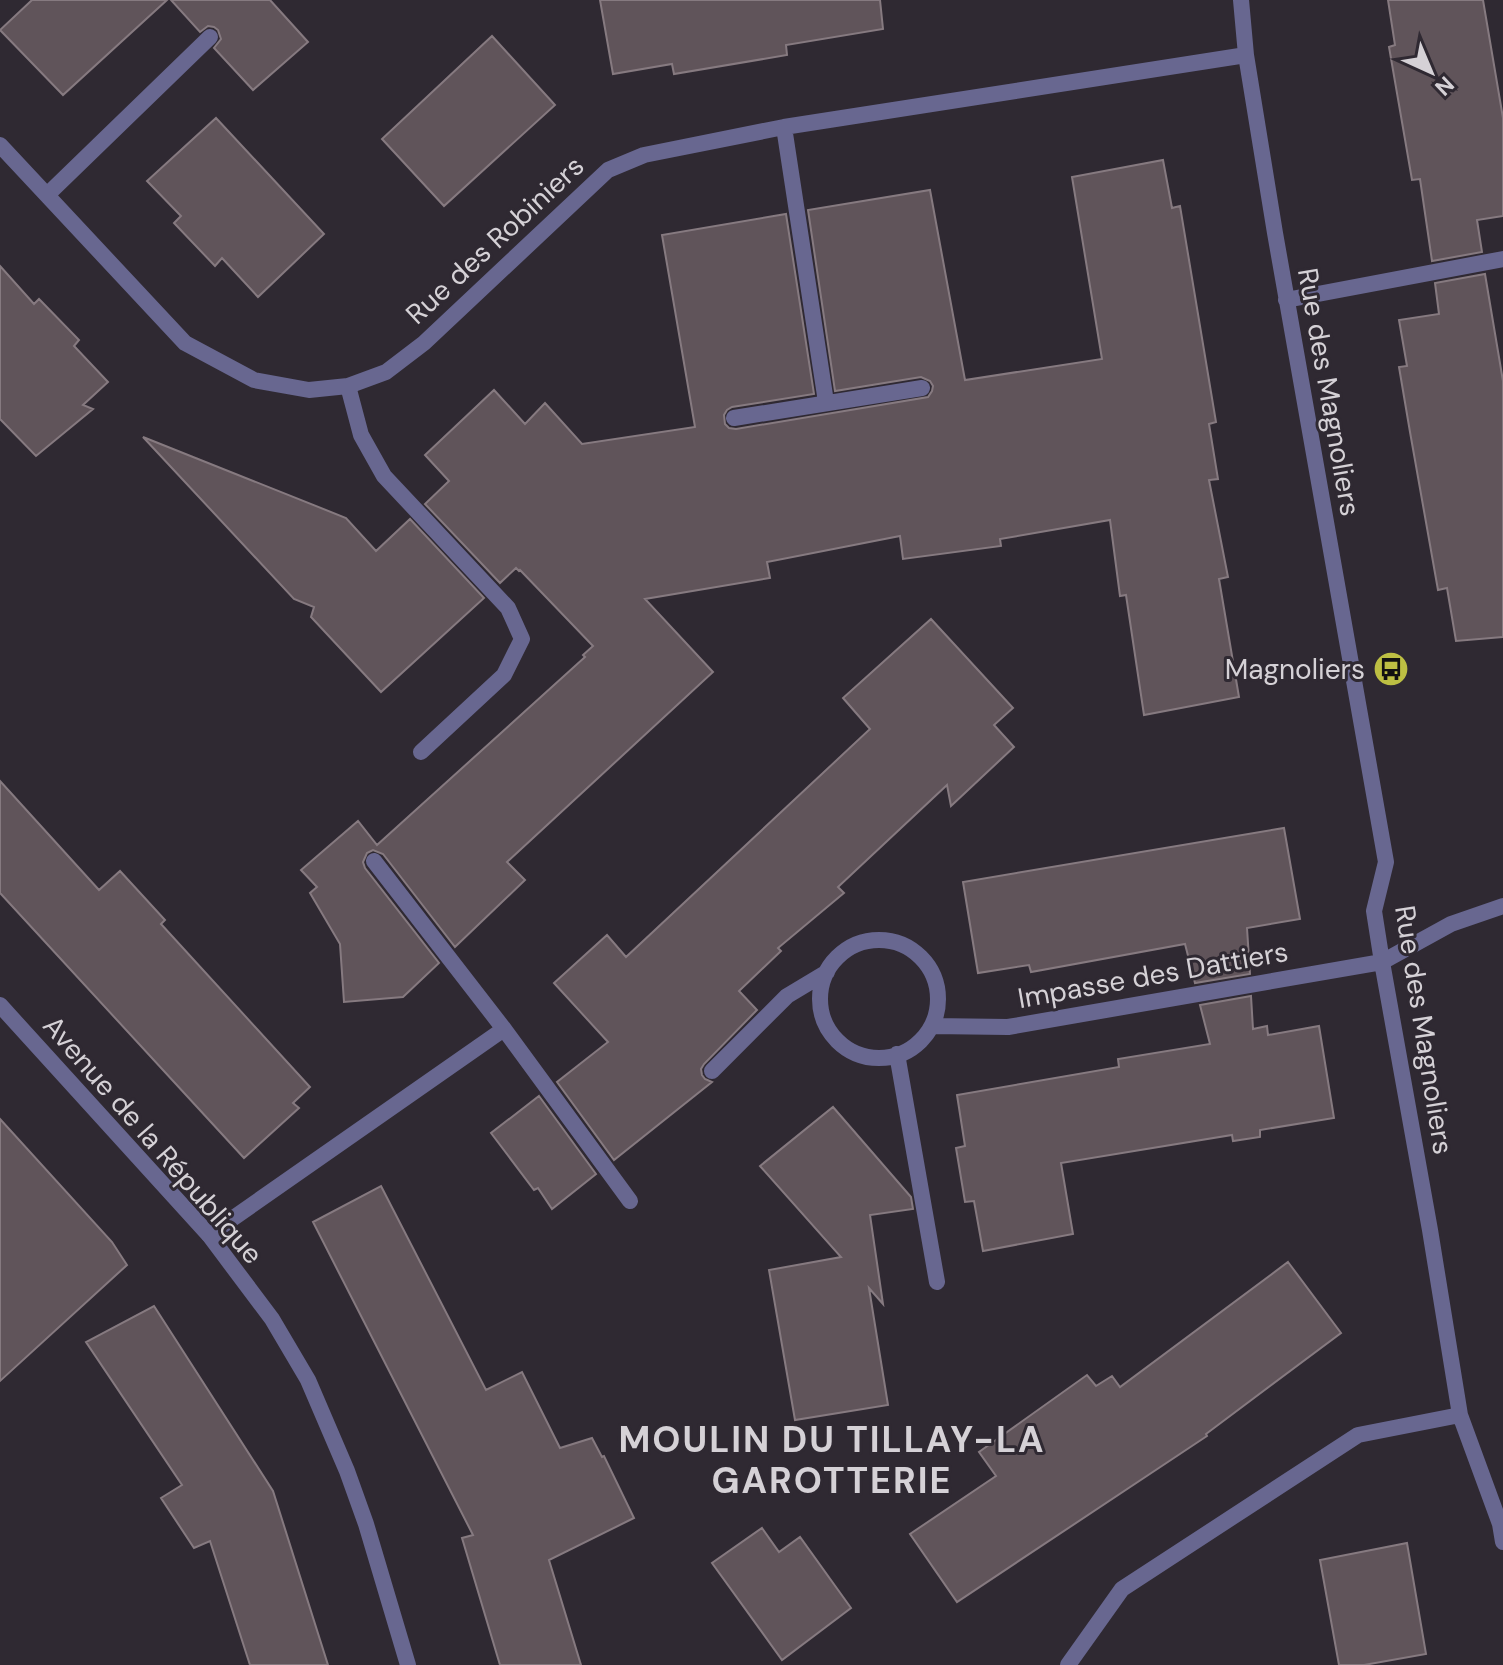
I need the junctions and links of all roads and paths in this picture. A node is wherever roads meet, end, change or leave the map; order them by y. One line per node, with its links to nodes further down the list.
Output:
1 (1241, 0): 3 (street, Rue des Magnoliers)
2 (210, 37): 6 (street)
3 (1246, 55): 4 (street, Rue des Robiniers); 8 (street, Rue des Magnoliers)
4 (784, 127): 9 (street, Rue des Robiniers); 11 (street)
5 (0, 145): 6 (street, Rue des Robiniers)
6 (47, 195): 9 (street, Rue des Robiniers)
7 (1503, 259): 8 (street)
8 (1286, 300): 16 (street, Rue des Magnoliers)
9 (348, 386): 13 (street)
10 (922, 388): 11 (street)
11 (826, 402): 12 (street)
12 (734, 418)
13 (421, 752)
14 (374, 861): 20 (street)
15 (1503, 906): 16 (street, Impasse des Dattiers)
16 (1382, 962): 19 (street, Impasse des Dattiers); 26 (street, Rue des Magnoliers)
17 (827, 972): 19 (street); 21 (street); 22 (street)
18 (0, 1005): 24 (street, Avenue de la République)
19 (932, 1026): 21 (street)
20 (504, 1029): 23 (street); 24 (street)
21 (897, 1054): 25 (street)
22 (712, 1071)
23 (630, 1201)
24 (209, 1235): 29 (street, Avenue de la République)
25 (937, 1282)
26 (1460, 1415): 27 (street, Rue des Magnoliers); 30 (street)
27 (1501, 1524): 28 (street, Rue des Magnoliers)
28 (1503, 1542)
29 (408, 1665)
30 (1068, 1665)

